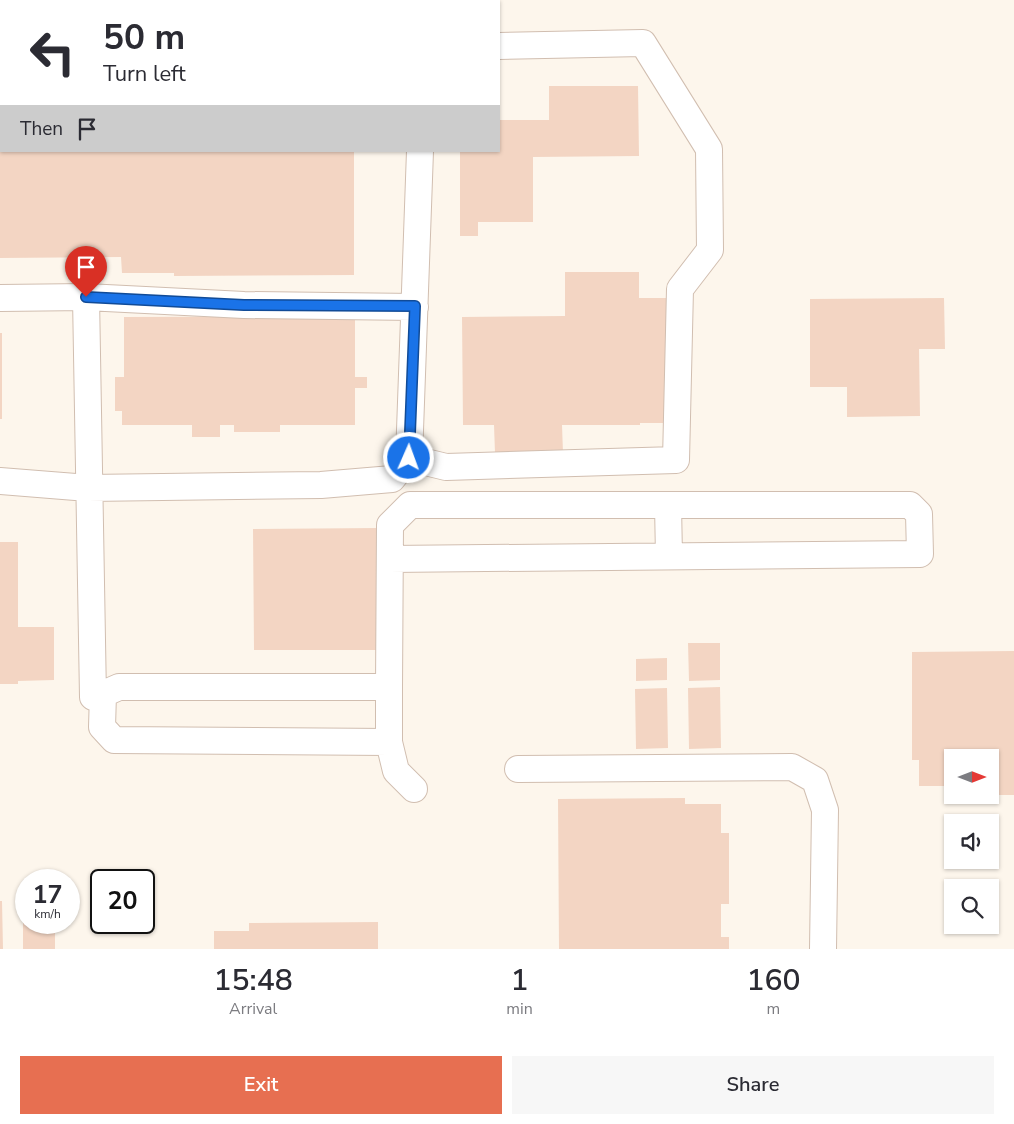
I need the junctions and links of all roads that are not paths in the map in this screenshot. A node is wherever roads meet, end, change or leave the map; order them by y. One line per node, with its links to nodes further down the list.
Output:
1 (500, 46): 6 (lane)
2 (420, 152): 5 (lane)
3 (86, 297): 4 (lane); 5 (lane); 8 (lane)
4 (0, 298)
5 (415, 306): 6 (lane)
6 (409, 458): 8 (lane)
7 (0, 481): 8 (lane)
8 (88, 488): 13 (lane)
9 (668, 505): 10 (lane); 10 (lane); 11 (lane)
10 (669, 556): 11 (lane)
11 (390, 559): 12 (lane)
12 (389, 687): 14 (lane); 14 (lane)
13 (93, 697)
14 (389, 742): 16 (lane)
15 (518, 769): 17 (lane)
16 (414, 789)
17 (823, 949)

